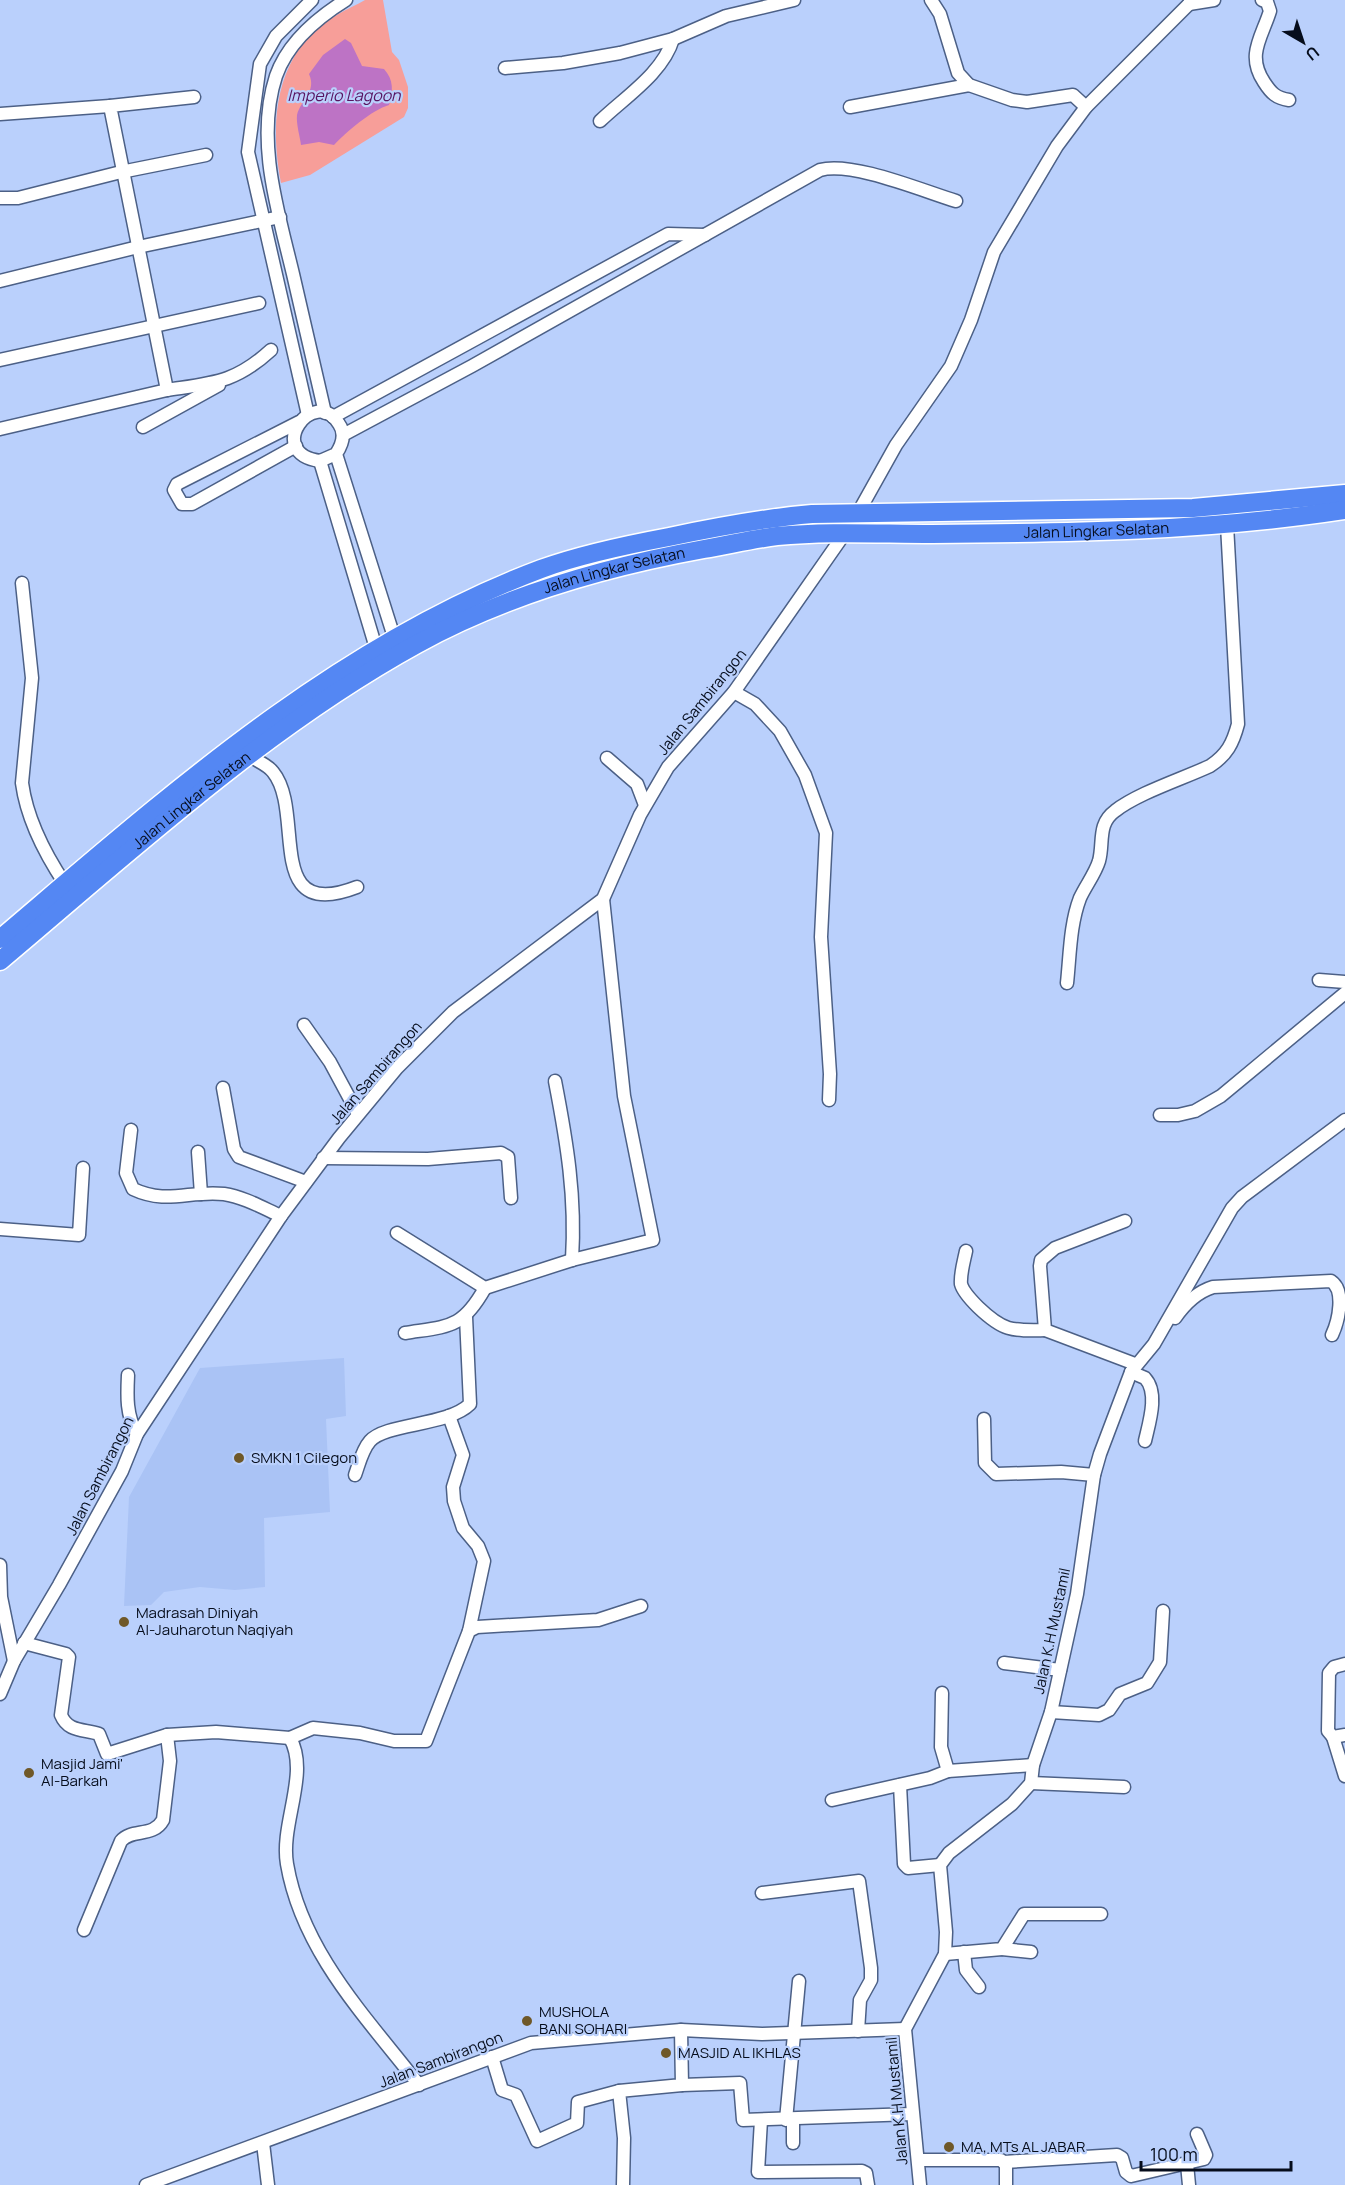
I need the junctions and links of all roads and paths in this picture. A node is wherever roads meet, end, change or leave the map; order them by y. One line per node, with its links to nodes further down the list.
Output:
1 (312, 0): 8 (street)
2 (346, 0): 10 (street)
3 (794, 0): 9 (street)
4 (931, 0): 12 (street)
5 (1214, 0): 7 (street)
6 (1262, 0): 14 (street)
7 (1191, 2): 17 (street)
8 (276, 36): 10 (street); 25 (street)
9 (673, 39): 11 (street); 19 (street)
10 (292, 45): 24 (street)
11 (505, 68)
12 (969, 85): 16 (street); 17 (street)
13 (194, 97): 15 (street)
14 (1289, 100)
15 (110, 106): 18 (street); 21 (street)
16 (849, 107)
17 (1086, 107): 48 (street)
18 (0, 114)
19 (600, 121)
20 (206, 155): 21 (street)
21 (121, 172): 22 (street); 27 (street)
22 (0, 198)
23 (956, 201): 26 (street)
24 (280, 217): 25 (street); 37 (street)
25 (262, 222): 27 (street); 38 (street)
26 (705, 235): 37 (street); 41 (street)
27 (138, 248): 29 (street); 32 (street)
28 (0, 276): 29 (street)
29 (17, 278): 30 (street)
30 (0, 281)
31 (259, 303): 32 (street)
32 (154, 326): 34 (street); 36 (street)
33 (271, 350): 35 (street)
34 (0, 360)
35 (226, 381): 36 (street); 39 (street)
36 (167, 390): 40 (street)
37 (329, 415): 38 (street); 41 (street)
38 (303, 418): 42 (street); 42 (street)
39 (143, 427)
40 (0, 429)
41 (343, 435): 43 (street)
42 (296, 446): 44 (street)
43 (336, 454): 44 (street); 54 (street)
44 (320, 461): 55 (street)
45 (1345, 494): 47 (highway, Jalan Lingkar Selatan)
46 (1345, 510): 49 (highway, Jalan Lingkar Selatan)
47 (978, 511): 48 (highway, Jalan Lingkar Selatan); 51 (highway)
48 (858, 513): 53 (highway, Jalan Lingkar Selatan)
49 (1227, 525): 51 (highway, Jalan Lingkar Selatan); 70 (street)
50 (845, 533): 51 (highway, Jalan Lingkar Selatan); 53 (highway, Jalan Lingkar Selatan); 58 (street, Jalan Sambirangon)
51 (977, 533)
52 (22, 583): 63 (street)
53 (506, 594): 56 (highway, Jalan Lingkar Selatan); 59 (highway, Jalan Lingkar Selatan)
54 (381, 597): 55 (street); 56 (street)
55 (363, 603): 57 (street)
56 (394, 637): 57 (highway, Jalan Lingkar Selatan)
57 (376, 648): 61 (highway, Jalan Lingkar Selatan)
58 (734, 692): 62 (street, Jalan Sambirangon); 75 (street)
59 (250, 756): 61 (highway, Jalan Lingkar Selatan); 64 (street)
60 (607, 758): 62 (street)
61 (217, 771): 63 (highway, Jalan Lingkar Selatan); 67 (highway, Jalan Lingkar Selatan)
62 (645, 805): 65 (street, Jalan Sambirangon)
63 (65, 884): 66 (highway, Jalan Lingkar Selatan)
64 (357, 887)
65 (603, 900): 76 (street, Jalan Sambirangon); 91 (street)
66 (0, 939)
67 (0, 961)
68 (1319, 980): 69 (street)
69 (1345, 982)
70 (1067, 983)
71 (1345, 993): 77 (street)
72 (304, 1025): 76 (street)
73 (555, 1081): 91 (street)
74 (223, 1088): 83 (street)
75 (829, 1100)
76 (358, 1114): 81 (street, Jalan Sambirangon)
77 (1160, 1114)
78 (1345, 1120): 97 (street, Jalan K.H Mustamil)
79 (131, 1130): 84 (street)
80 (198, 1152): 84 (street)
81 (323, 1158): 83 (street, Jalan Sambirangon); 85 (street)
82 (83, 1168): 88 (street)
83 (306, 1182): 86 (street, Jalan Sambirangon)
84 (201, 1194): 86 (street)
85 (512, 1198)
86 (281, 1216): 102 (street, Jalan Sambirangon)
87 (1125, 1221): 94 (street)
88 (0, 1229)
89 (397, 1233): 92 (street)
90 (966, 1251): 94 (street)
91 (572, 1260): 92 (street)
92 (485, 1288): 93 (street)
93 (466, 1317): 95 (street); 100 (street)
94 (1046, 1330): 98 (street)
95 (405, 1333)
96 (1332, 1335): 97 (street)
97 (1148, 1352): 98 (street, Jalan K.H Mustamil)
98 (1133, 1368): 103 (street); 105 (street, Jalan K.H Mustamil)
99 (128, 1375): 102 (street)
100 (449, 1416): 104 (street); 110 (street)
101 (984, 1419): 105 (street)
102 (136, 1434): 111 (street, Jalan Sambirangon)
103 (1145, 1440)
104 (356, 1475)
105 (1094, 1475): 115 (street, Jalan K.H Mustamil)
106 (0, 1564): 109 (street)
107 (640, 1606): 110 (street)
108 (1163, 1611): 118 (street)
109 (3, 1625): 112 (street)
110 (469, 1631): 121 (street)
111 (24, 1643): 112 (street, Jalan Sambirangon); 119 (street)
112 (14, 1661): 117 (street, Jalan Sambirangon)
113 (1004, 1663): 115 (street)
114 (1345, 1664): 120 (street)
115 (1060, 1670): 118 (street, Jalan K.H Mustamil)
116 (942, 1693): 123 (street)
117 (0, 1694)
118 (1051, 1712): 122 (street, Jalan K.H Mustamil)
119 (167, 1735): 121 (street); 132 (street)
120 (1339, 1736): 124 (street)
121 (290, 1738): 144 (street)
122 (1033, 1765): 123 (street); 125 (street, Jalan K.H Mustamil)
123 (948, 1770): 126 (street)
124 (1345, 1776)
125 (1030, 1783): 127 (street); 129 (street)
126 (900, 1785): 128 (street); 129 (street)
127 (1125, 1787)
128 (832, 1800)
129 (940, 1865): 136 (street, Jalan K.H Mustamil)
130 (762, 1893): 141 (street)
131 (1101, 1914): 133 (street)
132 (84, 1930)
133 (1002, 1949): 134 (street); 135 (street)
134 (964, 1952): 136 (street); 138 (street)
135 (1030, 1952)
136 (945, 1954): 139 (street, Jalan K.H Mustamil)
137 (799, 1981): 142 (street)
138 (979, 1987)
139 (905, 2029): 141 (street, Jalan Sambirangon); 147 (street, Jalan K.H Mustamil)
140 (681, 2030): 142 (street, Jalan Sambirangon); 143 (street, Jalan Sambirangon); 145 (street)
141 (858, 2031): 142 (street, Jalan Sambirangon)
142 (795, 2033): 149 (street)
143 (492, 2057): 144 (street, Jalan Sambirangon); 146 (street)
144 (419, 2085): 151 (street, Jalan Sambirangon)
145 (682, 2085): 146 (street); 148 (street)
146 (619, 2091): 159 (street)
147 (912, 2114): 149 (street); 153 (street, Jalan K.H Mustamil)
148 (760, 2120): 149 (street); 156 (street)
149 (789, 2120): 152 (street)
150 (1197, 2134): 155 (street)
151 (263, 2143): 157 (street, Jalan Sambirangon); 158 (street)
152 (793, 2143)
153 (919, 2160): 154 (street); 162 (street, Jalan K.H Mustamil)
154 (1004, 2162): 155 (street); 163 (street)
155 (1187, 2164): 164 (street)
156 (758, 2172): 160 (street); 161 (street)
157 (146, 2185)
158 (268, 2185)
159 (623, 2185)
160 (756, 2185)
161 (868, 2185)
162 (920, 2185)
163 (1006, 2185)
164 (1189, 2185)

